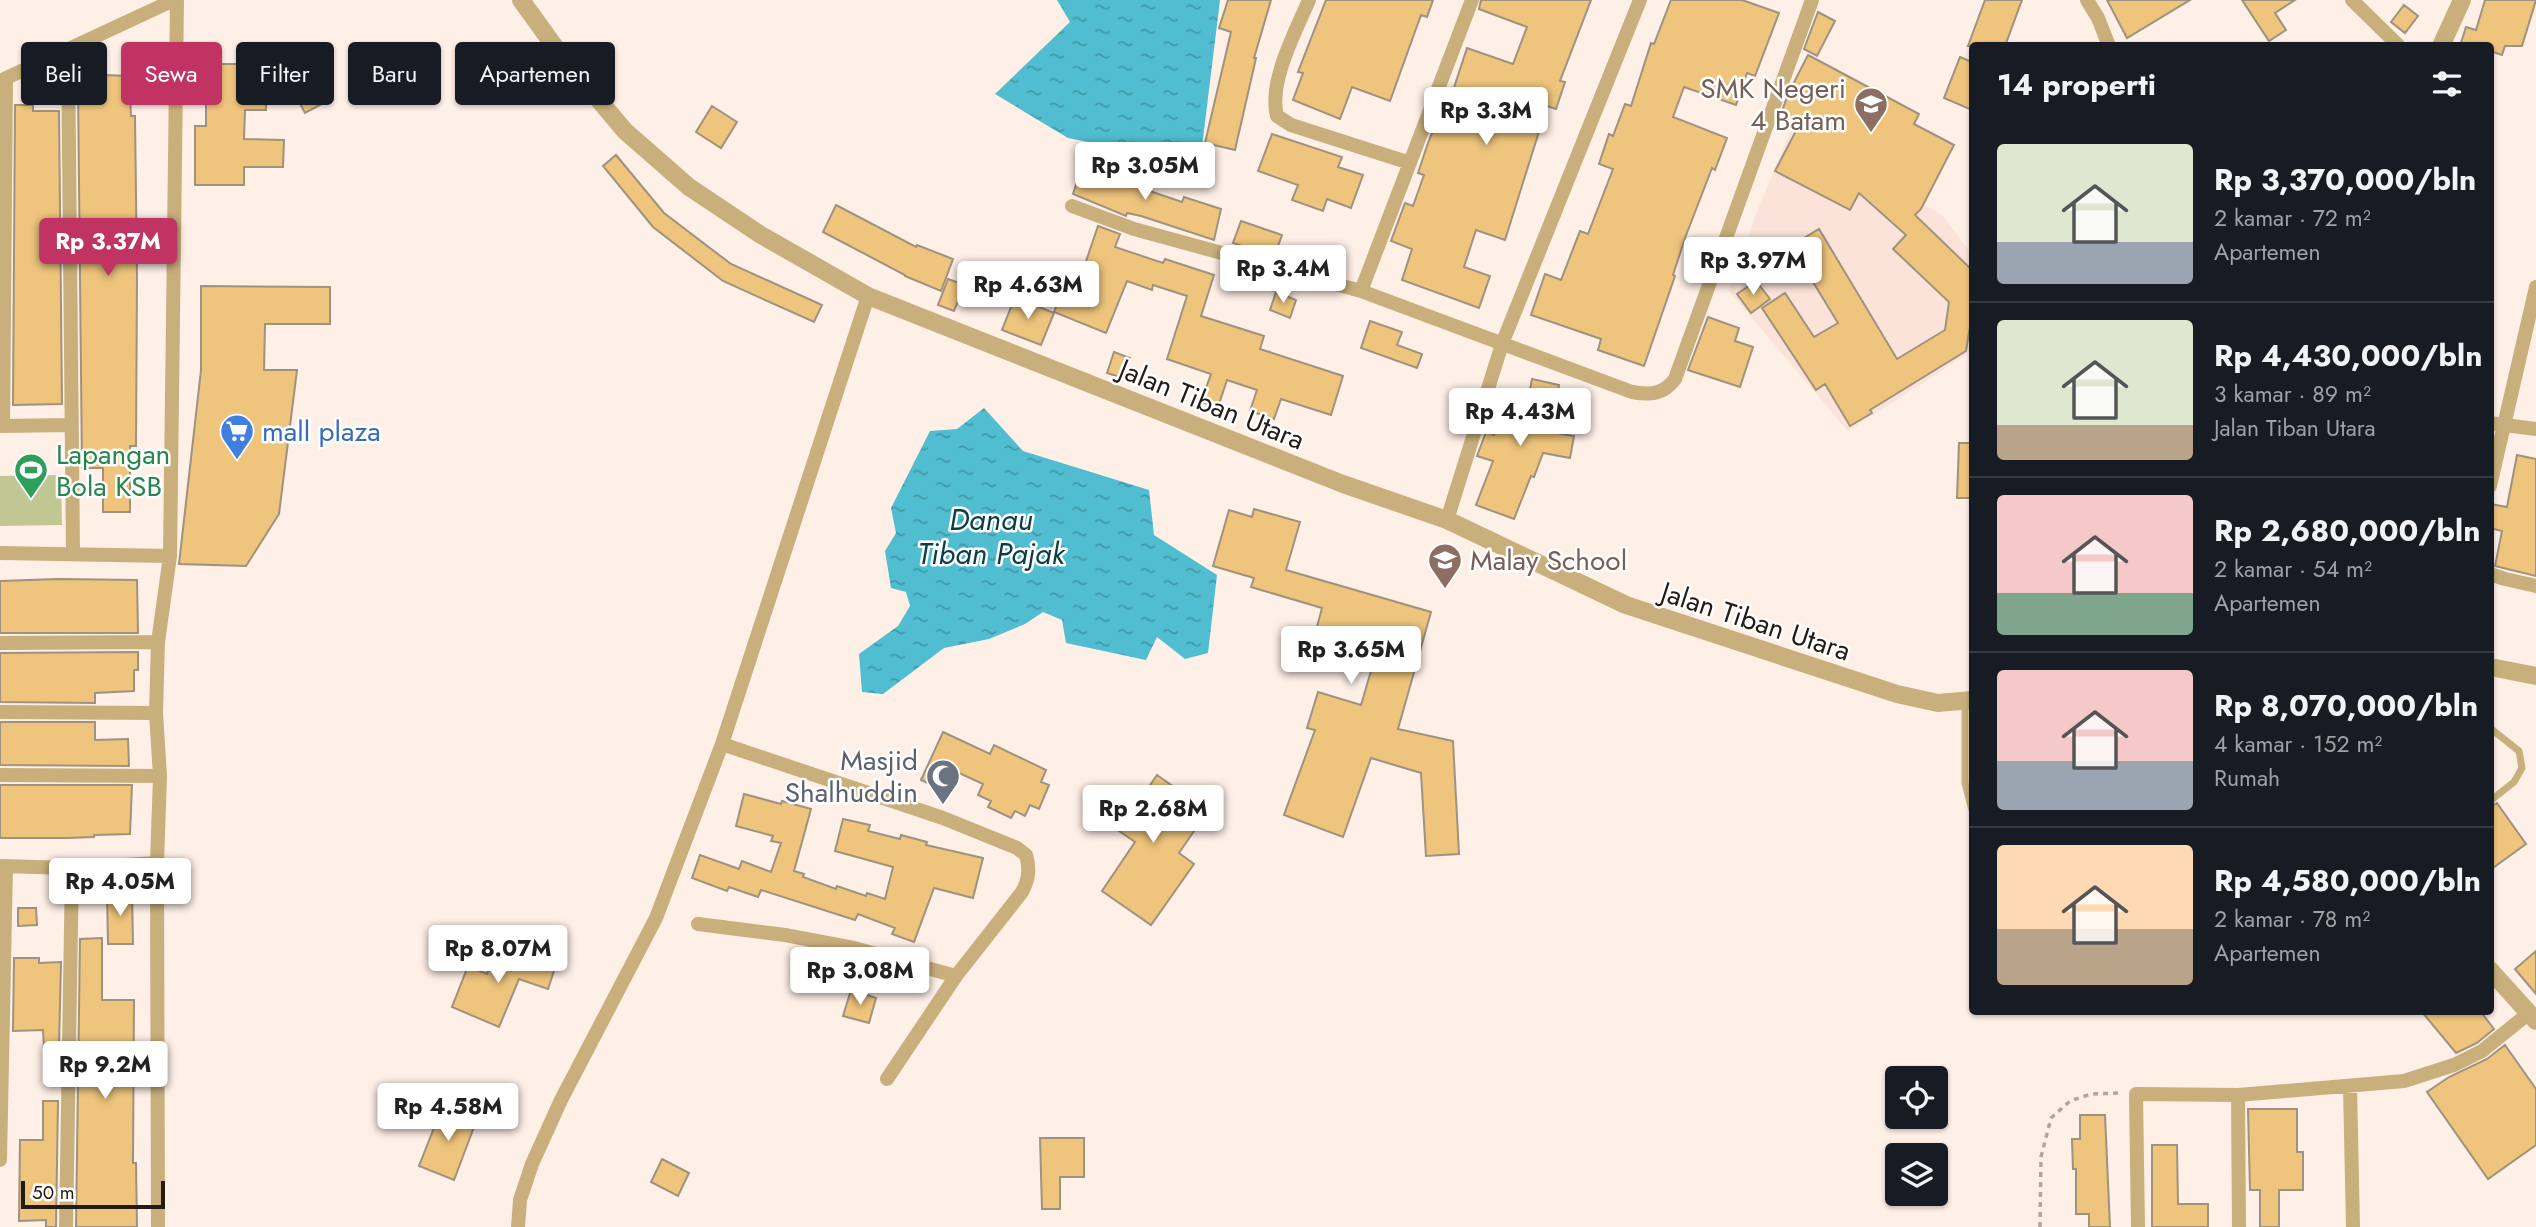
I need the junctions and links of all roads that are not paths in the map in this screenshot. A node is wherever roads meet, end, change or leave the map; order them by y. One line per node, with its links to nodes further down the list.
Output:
1 (176, 0): 10 (street); 32 (street)
2 (521, 0): 21 (street, Jalan Tiban Utara)
3 (1309, 0): 17 (street)
4 (1472, 0): 17 (street)
5 (1640, 0): 22 (street)
6 (1812, 0): 22 (street)
7 (2087, 0): 11 (street)
8 (2352, 0): 12 (street)
9 (2462, 0): 13 (street)
10 (83, 42)
11 (2107, 42)
12 (2395, 42)
13 (2443, 42)
14 (21, 71): 15 (street)
15 (3, 80): 26 (street)
16 (68, 105): 24 (street)
17 (1410, 163): 20 (street)
18 (1072, 206): 20 (street)
19 (2536, 286): 25 (street)
20 (1361, 291): 22 (street)
21 (868, 296): 29 (street, Jalan Tiban Utara); 43 (street)
22 (1502, 344): 29 (street)
23 (2494, 424): 25 (street)
24 (71, 425): 26 (street); 31 (street)
25 (2506, 425): 27 (street); 28 (street)
26 (1, 426)
27 (2536, 429)
28 (2494, 471)
29 (1447, 520): 39 (street, Jalan Tiban Utara)
30 (0, 553): 31 (street)
31 (73, 553): 32 (street)
32 (170, 556): 35 (street)
33 (2494, 575): 34 (street)
34 (2536, 586)
35 (158, 642): 36 (street); 41 (street)
36 (0, 643)
37 (2494, 668): 38 (street)
38 (2536, 676)
39 (1968, 701): 46 (lane)
40 (0, 712): 41 (street)
41 (156, 713): 45 (street)
42 (2494, 731): 47 (lane)
43 (722, 744): 53 (street); 61 (street)
44 (0, 775): 45 (street)
45 (160, 776): 48 (street)
46 (1969, 798)
47 (2494, 798)
48 (157, 863): 50 (street); 60 (street)
49 (3, 866): 50 (street); 58 (street)
50 (72, 868): 59 (street)
51 (698, 924): 53 (street)
52 (2494, 974): 54 (street)
53 (956, 976): 55 (street)
54 (2532, 1017): 56 (street)
55 (887, 1079)
56 (2350, 1087): 57 (street); 64 (street)
57 (2238, 1095): 62 (street); 63 (street)
58 (0, 1160)
59 (66, 1227)
60 (158, 1227)
61 (518, 1227)
62 (2138, 1227)
63 (2239, 1227)
64 (2353, 1227)

